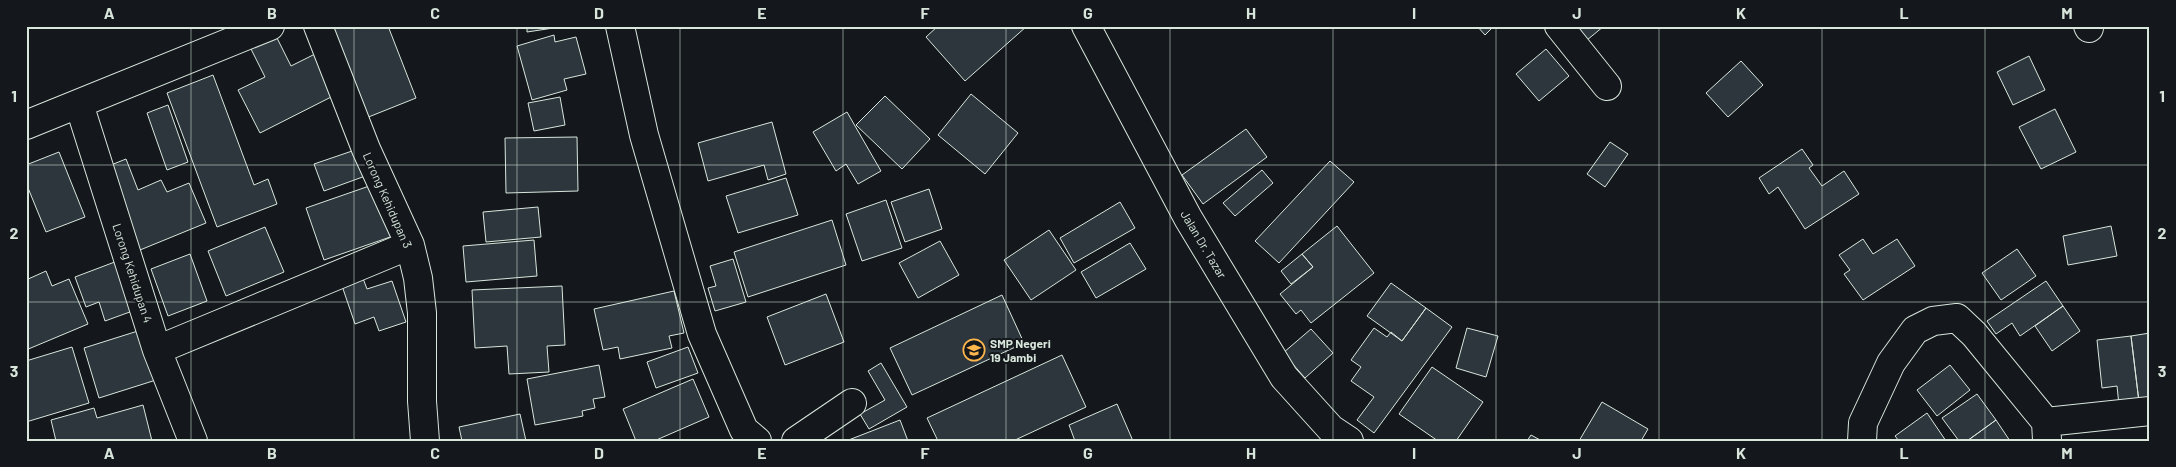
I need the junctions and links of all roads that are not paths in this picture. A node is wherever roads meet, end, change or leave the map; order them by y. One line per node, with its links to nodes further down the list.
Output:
1 (270, 26): 7 (street)
2 (318, 26): 9 (street, Lorong Kehidupan 3)
3 (620, 26): 14 (street)
4 (1086, 26): 15 (street, Jalan Dr. Tazar)
5 (1559, 26): 6 (street)
6 (1607, 86)
7 (79, 104): 8 (street); 10 (street, Lorong Kehidupan 4)
8 (26, 125)
9 (410, 245): 10 (street); 17 (street, Lorong Kehidupan 3)
10 (157, 350): 16 (street, Lorong Kehidupan 4)
11 (852, 403): 18 (street)
12 (2150, 411): 13 (street)
13 (2046, 431): 19 (street)
14 (750, 436)
15 (1335, 437)
16 (193, 441)
17 (425, 441)
18 (796, 441)
19 (1862, 441)

